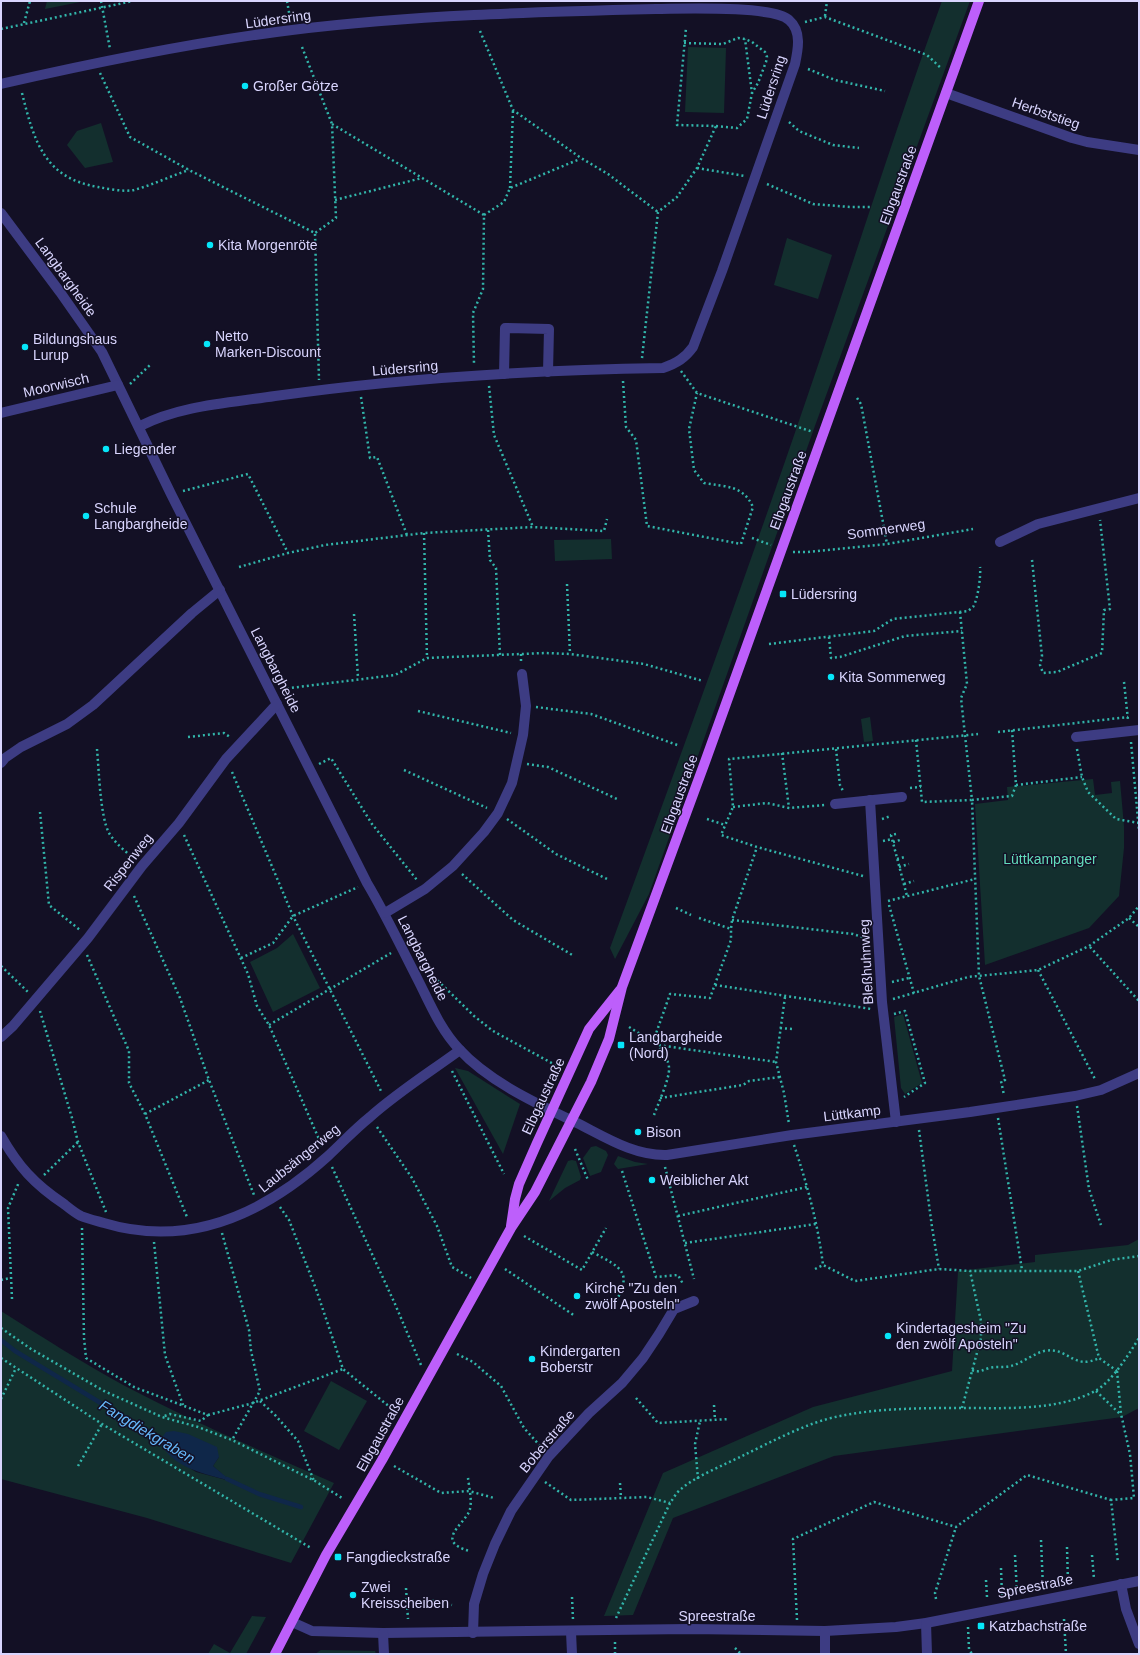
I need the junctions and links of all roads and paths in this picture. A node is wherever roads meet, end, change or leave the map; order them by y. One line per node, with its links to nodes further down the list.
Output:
1 (30, 1): 11 (path)
2 (101, 1): 7 (path)
3 (133, 1): 7 (path)
4 (288, 1): 9 (path)
5 (827, 1): 8 (path)
6 (979, 1): 26 (main road, Elbgaustraße)
7 (101, 8): 11 (path); 18 (path)
8 (825, 17): 10 (path); 21 (path)
9 (291, 22)
10 (805, 22)
11 (24, 23): 12 (path)
12 (1, 28)
13 (686, 28): 16 (path)
14 (480, 31): 27 (path)
15 (745, 39): 16 (path); 24 (path); 24 (path)
16 (684, 43): 30 (path)
17 (302, 47): 29 (path)
18 (112, 59): 19 (street, Lüdersring); 46 (street, Lüdersring)
19 (95, 62): 22 (street, Lüdersring); 35 (path)
20 (808, 69): 23 (path)
21 (943, 69)
22 (1, 84)
23 (885, 91)
24 (752, 92): 30 (path)
25 (22, 93): 35 (path)
26 (946, 93): 32 (street, Herbststieg); 61 (main road, Elbgaustraße)
27 (513, 110): 33 (path); 39 (path)
28 (789, 122): 31 (path)
29 (332, 124): 37 (path); 40 (path)
30 (716, 126): 34 (path)
31 (859, 148)
32 (1139, 150)
33 (581, 158): 39 (path); 42 (path)
34 (697, 168): 36 (path); 42 (path)
35 (189, 170): 45 (path)
36 (745, 176)
37 (422, 178): 40 (path); 44 (path)
38 (767, 184): 41 (path)
39 (510, 188): 44 (path)
40 (335, 200): 45 (path)
41 (870, 207)
42 (658, 212): 49 (path)
43 (1, 214): 55 (street, Langbargheide)
44 (484, 215): 53 (path)
45 (315, 233): 56 (path)
46 (676, 364): 49 (street, Lüdersring); 57 (path)
47 (150, 365): 55 (path)
48 (622, 368): 49 (street, Lüdersring); 50 (street, Lüdersring); 57 (path)
49 (641, 368)
50 (548, 372): 51 (street, Lüdersring); 51 (street)
51 (504, 374): 52 (street, Lüdersring)
52 (488, 375): 53 (street, Lüdersring); 66 (path)
53 (474, 376): 54 (street, Lüdersring)
54 (360, 386): 56 (street, Lüdersring); 70 (path)
55 (119, 388): 59 (street, Moorwisch); 60 (street, Langbargheide)
56 (319, 390): 60 (street, Lüdersring)
57 (697, 394): 61 (path)
58 (857, 398): 73 (path)
59 (1, 413)
60 (140, 426): 62 (street, Langbargheide)
61 (822, 436): 182 (main road, Elbgaustraße)
62 (171, 494): 76 (path); 81 (street, Langbargheide)
63 (1139, 498): 72 (street)
64 (1100, 516): 77 (path)
65 (607, 519): 66 (path)
66 (533, 527): 68 (path)
67 (973, 529): 73 (path, Sommerweg)
68 (488, 530): 69 (path); 88 (path)
69 (424, 533): 70 (path); 89 (path)
70 (407, 535): 76 (path)
71 (752, 538): 74 (path)
72 (1000, 542)
73 (887, 544): 75 (path, Sommerweg)
74 (774, 546)
75 (790, 552)
76 (288, 553): 78 (path)
77 (1032, 560)
78 (239, 567)
79 (980, 567): 82 (path)
80 (567, 584): 87 (path)
81 (220, 590): 94 (street, Langbargheide); 115 (street)
82 (960, 612): 84 (path); 85 (path)
83 (354, 614): 91 (path)
84 (962, 631): 85 (path); 105 (path)
85 (829, 636): 86 (path)
86 (769, 644)
87 (570, 654): 88 (path); 92 (path)
88 (500, 655): 89 (path)
89 (428, 658): 91 (path)
90 (522, 674): 96 (street)
91 (358, 678): 94 (path)
92 (703, 681)
93 (1124, 682): 98 (path)
94 (270, 690): 95 (street, Langbargheide)
95 (277, 704): 109 (street, Rispenweg); 117 (street, Langbargheide)
96 (526, 706): 104 (street); 110 (path)
97 (418, 711): 104 (path)
98 (1128, 717): 99 (path); 101 (path)
99 (1074, 723): 100 (path); 107 (path)
100 (1012, 730): 102 (path); 120 (path)
101 (1134, 730): 107 (street); 135 (path)
102 (998, 732)
103 (978, 734): 105 (path)
104 (523, 735): 116 (street)
105 (965, 736): 108 (path); 125 (path)
106 (188, 737): 109 (path)
107 (1076, 737): 119 (path)
108 (916, 740): 111 (path); 121 (path)
109 (241, 743): 114 (street, Rispenweg)
110 (680, 746)
111 (836, 749): 113 (path); 126 (path)
112 (97, 750): 145 (path)
113 (782, 753): 127 (path); 128 (path)
114 (226, 759): 134 (street, Rispenweg); 163 (path)
115 (1, 763)
116 (517, 763): 123 (path); 130 (street)
117 (310, 768): 152 (street, Langbargheide); 155 (path)
118 (404, 770): 130 (path)
119 (1082, 777): 120 (path); 135 (path)
120 (1016, 785): 125 (path)
121 (921, 787): 122 (path); 125 (path)
122 (904, 793): 124 (street)
123 (617, 799)
124 (870, 800): 126 (street); 217 (street, Bleßhuhnweg)
125 (972, 800): 149 (path)
126 (840, 804): 128 (path)
127 (733, 807): 128 (path); 136 (path)
128 (789, 808)
129 (40, 812): 170 (path)
130 (498, 813): 146 (street); 150 (path)
131 (891, 816): 133 (path)
132 (707, 819): 136 (path)
133 (879, 819)
134 (179, 823): 145 (street, Rispenweg); 174 (path)
135 (1138, 823): 137 (path)
136 (725, 825): 141 (path)
137 (1139, 831)
138 (896, 834): 140 (path)
139 (900, 840): 140 (path)
140 (893, 842): 143 (path)
141 (757, 847): 148 (path); 166 (path)
142 (905, 857): 143 (path)
143 (897, 859): 147 (path)
144 (909, 864): 147 (path)
145 (142, 866): 153 (street, Rispenweg)
146 (453, 866): 155 (street); 173 (path)
147 (899, 867): 154 (path)
148 (860, 876)
149 (975, 879): 156 (path); 178 (path)
150 (607, 880)
151 (914, 881): 154 (path)
152 (367, 883): 161 (street, Langbargheide); 163 (path)
153 (128, 884): 170 (street, Rispenweg); 205 (path)
154 (904, 884): 156 (path)
155 (425, 889): 161 (street)
156 (907, 896): 157 (path)
157 (888, 901): 158 (path); 179 (path)
158 (884, 902)
159 (1139, 906): 165 (path)
160 (676, 908): 162 (path)
161 (385, 913): 172 (street, Langbargheide)
162 (691, 915)
163 (293, 916): 174 (path); 183 (path)
164 (699, 918): 168 (path)
165 (1129, 918): 167 (path); 171 (path)
166 (732, 920): 168 (path); 169 (path, Bleßhuhnweg)
167 (1139, 927)
168 (731, 929): 181 (path)
169 (864, 939)
170 (85, 941): 187 (street, Rispenweg); 212 (path)
171 (1090, 946): 177 (path); 188 (path)
172 (401, 947): 183 (path); 198 (street, Langbargheide)
173 (574, 956)
174 (241, 958): 191 (path)
175 (424, 964): 200 (path)
176 (1, 966): 187 (path)
177 (1038, 970): 178 (path); 204 (path)
178 (979, 976): 184 (path); 206 (path)
179 (909, 978): 180 (path); 184 (path)
180 (889, 983)
181 (715, 985): 185 (path, Bleßhuhnweg); 196 (path)
182 (622, 987): 211 (main road, Elbgaustraße); 216 (main road, Elbgaustraße)
183 (329, 989): 191 (path); 209 (path)
184 (914, 993): 186 (path)
185 (785, 997): 189 (path, Bleßhuhnweg); 193 (path)
186 (895, 998)
187 (36, 1000): 195 (street, Rispenweg); 221 (path)
188 (1139, 1001)
189 (871, 1009)
190 (891, 1015): 208 (path)
191 (270, 1025): 224 (path)
192 (629, 1027): 196 (path)
193 (780, 1028): 194 (path); 199 (path)
194 (792, 1029)
195 (1, 1038)
196 (653, 1042): 197 (path)
197 (658, 1045): 199 (path); 207 (path)
198 (460, 1050): 209 (street, Laubsängerweg); 211 (street, Langbargheide)
199 (776, 1062): 203 (path)
200 (559, 1067)
201 (452, 1071): 228 (path)
202 (1139, 1073): 217 (street, Lüttkamp)
203 (780, 1077): 207 (path); 218 (path)
204 (1094, 1078)
205 (209, 1080): 212 (path); 233 (path)
206 (1003, 1091)
207 (660, 1098): 213 (path)
208 (902, 1098)
209 (387, 1103): 215 (street, Laubsängerweg)
210 (1077, 1106): 239 (path)
211 (552, 1110): 216 (street, Lüttkamp); 240 (main road, Elbgaustraße)
212 (145, 1114): 242 (path)
213 (654, 1115)
214 (997, 1116): 252 (path)
215 (370, 1117): 224 (street, Laubsängerweg); 256 (path)
216 (571, 1120): 217 (street, Lüttkamp); 240 (main road, Elbgaustraße)
217 (896, 1122)
218 (789, 1124)
219 (918, 1128): 251 (path)
220 (1, 1136): 226 (street, Laubsängerweg)
221 (78, 1142): 230 (path); 238 (path)
222 (794, 1145): 231 (path)
223 (575, 1149): 229 (path)
224 (327, 1157): 232 (street, Laubsängerweg); 269 (path)
225 (665, 1165): 235 (path)
226 (23, 1171): 230 (street, Laubsängerweg); 255 (path)
227 (622, 1171): 259 (path)
228 (504, 1174)
229 (588, 1180)
230 (35, 1183): 234 (street, Laubsängerweg)
231 (807, 1187): 235 (path); 237 (path)
232 (274, 1197): 233 (street, Laubsängerweg); 271 (path)
233 (259, 1207): 236 (street, Laubsängerweg)
234 (82, 1216): 238 (street, Laubsängerweg); 280 (path)
235 (678, 1216): 245 (path)
236 (219, 1223): 242 (street, Laubsängerweg); 278 (path)
237 (816, 1224): 245 (path); 248 (path)
238 (111, 1225): 243 (street, Laubsängerweg)
239 (1101, 1225)
240 (511, 1228): 333 (main road, Elbgaustraße)
241 (606, 1228): 246 (path)
242 (192, 1229): 243 (street, Laubsängerweg)
243 (153, 1232): 280 (path)
244 (524, 1236): 246 (path)
245 (685, 1243): 257 (path)
246 (592, 1252): 262 (path)
247 (1139, 1256): 254 (path)
248 (823, 1265): 249 (path); 251 (path)
249 (815, 1268)
250 (504, 1269): 263 (path)
251 (939, 1269): 253 (path)
252 (1022, 1270): 253 (path); 254 (path)
253 (970, 1271): 272 (path)
254 (1078, 1271): 268 (path)
255 (10, 1278): 258 (path); 260 (path)
256 (472, 1278)
257 (694, 1279)
258 (1, 1280)
259 (683, 1284)
260 (12, 1299)
261 (694, 1301): 338 (street, Boberstraße)
262 (613, 1307)
263 (575, 1316)
264 (1, 1328): 285 (path)
265 (1139, 1338): 273 (path)
266 (457, 1354): 291 (path)
267 (1, 1358): 270 (path)
268 (1099, 1358): 272 (path); 273 (path)
269 (422, 1367)
270 (16, 1368): 276 (path); 289 (path)
271 (343, 1369): 277 (path); 282 (path)
272 (972, 1370): 281 (path)
273 (1117, 1371): 274 (path); 283 (path)
274 (1096, 1391): 281 (path); 283 (path)
275 (636, 1398): 288 (path)
276 (1, 1399)
277 (260, 1400): 278 (path); 297 (path)
278 (253, 1403): 284 (path); 290 (path)
279 (714, 1405): 287 (path)
280 (183, 1406): 284 (path)
281 (962, 1408): 296 (path)
282 (397, 1412)
283 (1121, 1414): 303 (path)
284 (208, 1415): 285 (path)
285 (162, 1418): 290 (path)
286 (729, 1419): 287 (path)
287 (715, 1420): 288 (path)
288 (700, 1421): 296 (path)
289 (102, 1424): 292 (path); 308 (path)
290 (232, 1440): 297 (path)
291 (543, 1449)
292 (78, 1466)
293 (394, 1466): 299 (path)
294 (468, 1478): 299 (path)
295 (541, 1479): 302 (path)
296 (698, 1479): 304 (path)
297 (315, 1481): 300 (path)
298 (620, 1483): 302 (path)
299 (469, 1491): 301 (path); 309 (path)
300 (342, 1498)
301 (494, 1498)
302 (621, 1498): 304 (path)
303 (1111, 1500): 305 (path); 312 (path)
304 (670, 1503): 331 (path)
305 (956, 1527): 325 (path); 332 (path)
306 (1041, 1540): 320 (path)
307 (1067, 1547): 317 (path)
308 (311, 1548)
309 (469, 1551)
310 (1015, 1555): 321 (path)
311 (1092, 1555): 314 (path)
312 (1118, 1563)
313 (1001, 1568): 324 (path)
314 (1094, 1579)
315 (986, 1580): 323 (path)
316 (1139, 1581): 318 (street, Spreestraße)
317 (1068, 1584)
318 (1121, 1584): 334 (street, Spreestraße); 341 (street)
319 (406, 1588): 326 (path)
320 (1044, 1589)
321 (1017, 1594)
322 (572, 1597): 330 (path)
323 (987, 1597)
324 (1002, 1597)
325 (936, 1599)
326 (407, 1602): 327 (path); 328 (path)
327 (452, 1605)
328 (408, 1619)
329 (1064, 1619): 351 (path)
330 (573, 1620)
331 (615, 1620)
332 (797, 1620)
333 (292, 1622): 339 (street, Spreestraße); 343 (main road, Elbgaustraße)
334 (926, 1623): 336 (street, Spreestraße); 349 (street)
335 (968, 1626): 350 (path)
336 (825, 1631): 337 (street, Spreestraße); 348 (street)
337 (571, 1632): 338 (street, Spreestraße); 345 (street)
338 (473, 1633): 339 (street, Spreestraße)
339 (383, 1634): 344 (street)
340 (615, 1641): 346 (path)
341 (1139, 1644)
342 (735, 1648): 347 (path)
343 (275, 1654)
344 (384, 1654)
345 (572, 1654)
346 (615, 1654)
347 (741, 1654)
348 (824, 1654)
349 (927, 1654)
350 (972, 1654)
351 (1066, 1654)

